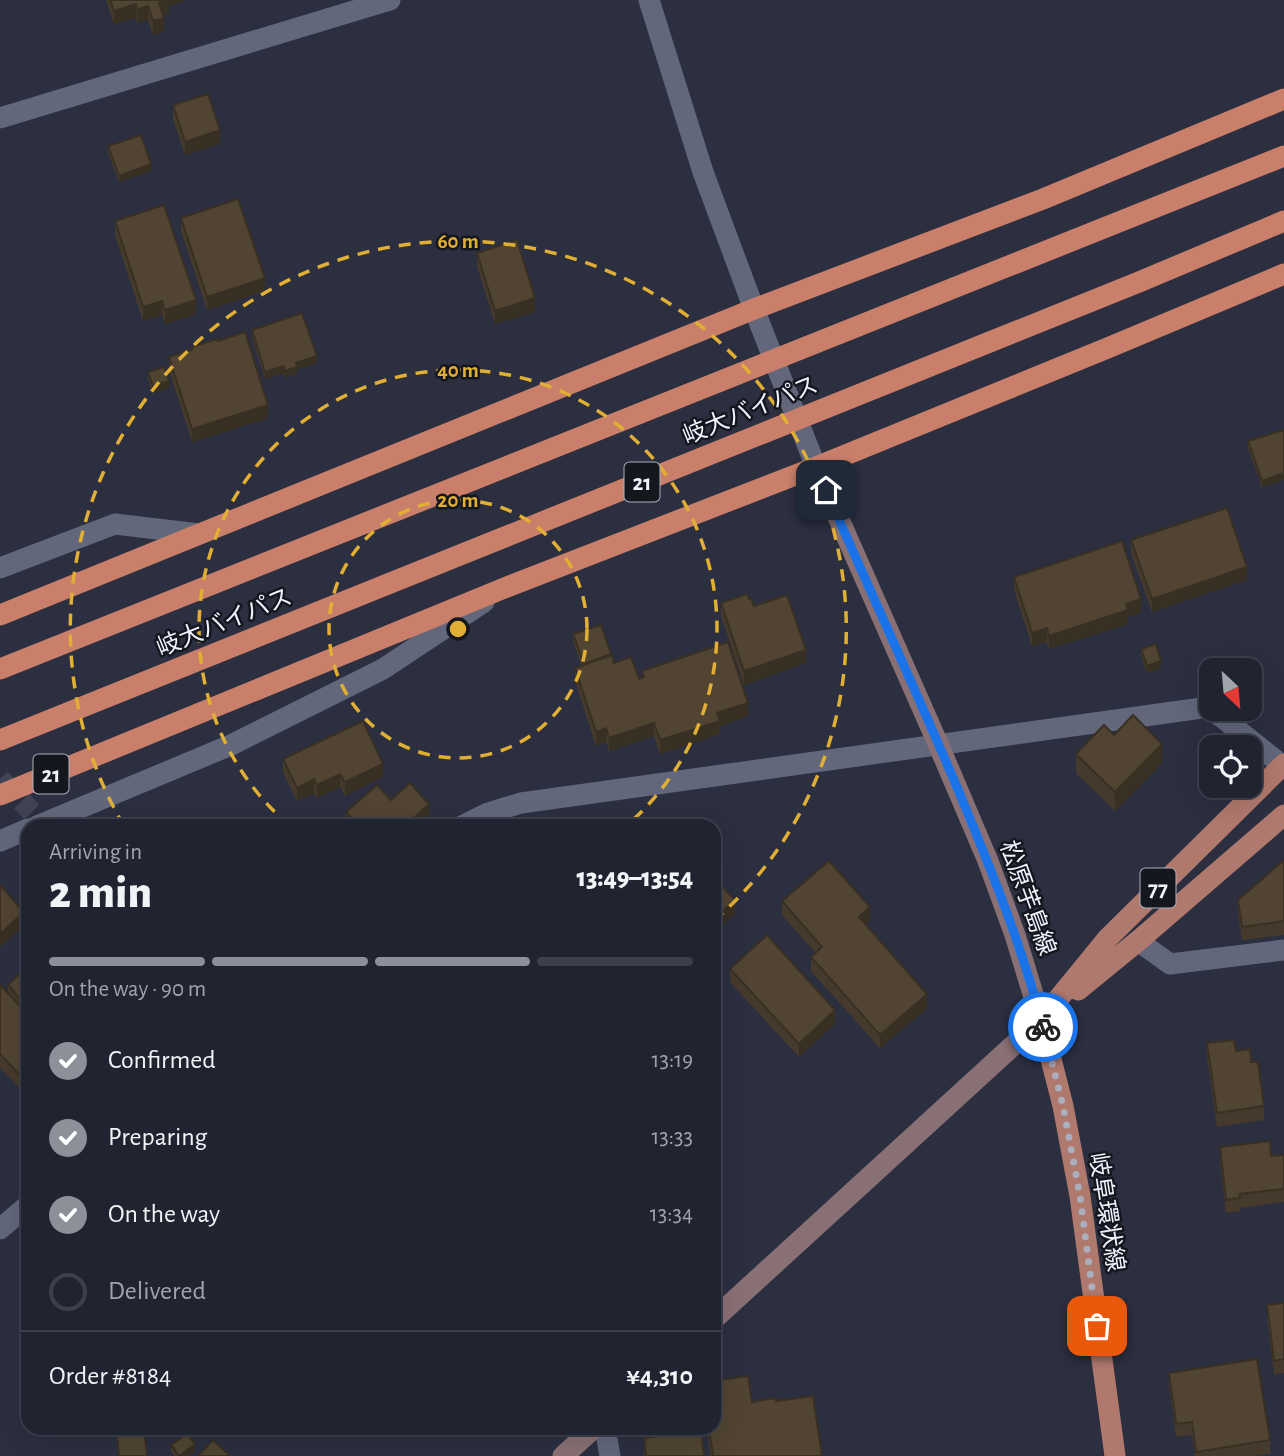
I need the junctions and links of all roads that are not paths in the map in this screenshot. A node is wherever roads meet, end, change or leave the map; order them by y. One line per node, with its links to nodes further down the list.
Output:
1 (390, 0): 4 (street)
2 (649, 0): 8 (street)
3 (1284, 99): 8 (highway)
4 (0, 118)
5 (1284, 156): 14 (highway, 岐大バイパス)
6 (1284, 221): 15 (highway, 岐大バイパス / 21)
7 (1284, 274): 9 (highway, 21)
8 (754, 309): 9 (street); 10 (highway)
9 (816, 467): 12 (highway, 21); 16 (main road, 松原芋島線)
10 (199, 534): 11 (street); 13 (highway)
11 (0, 568)
12 (507, 587): 18 (highway, 21); 20 (street)
13 (0, 615)
14 (0, 669)
15 (0, 740)
16 (939, 746): 17 (street); 21 (street); 26 (main road, 松原芋島線)
17 (1283, 765): 26 (main road, 77)
18 (0, 795)
19 (1284, 815): 24 (main road, 77)
20 (48, 819)
21 (476, 819)
22 (21, 831): 23 (street)
23 (0, 841)
24 (1138, 941): 25 (street); 26 (main road, 77)
25 (1284, 950)
26 (1041, 1020): 29 (main road); 34 (main road, 岐阜環状線)
27 (21, 1211): 28 (street)
28 (0, 1229)
29 (721, 1313)
30 (586, 1435): 32 (main road)
31 (606, 1435): 33 (street)
32 (563, 1456)
33 (610, 1456)
34 (1115, 1456)

